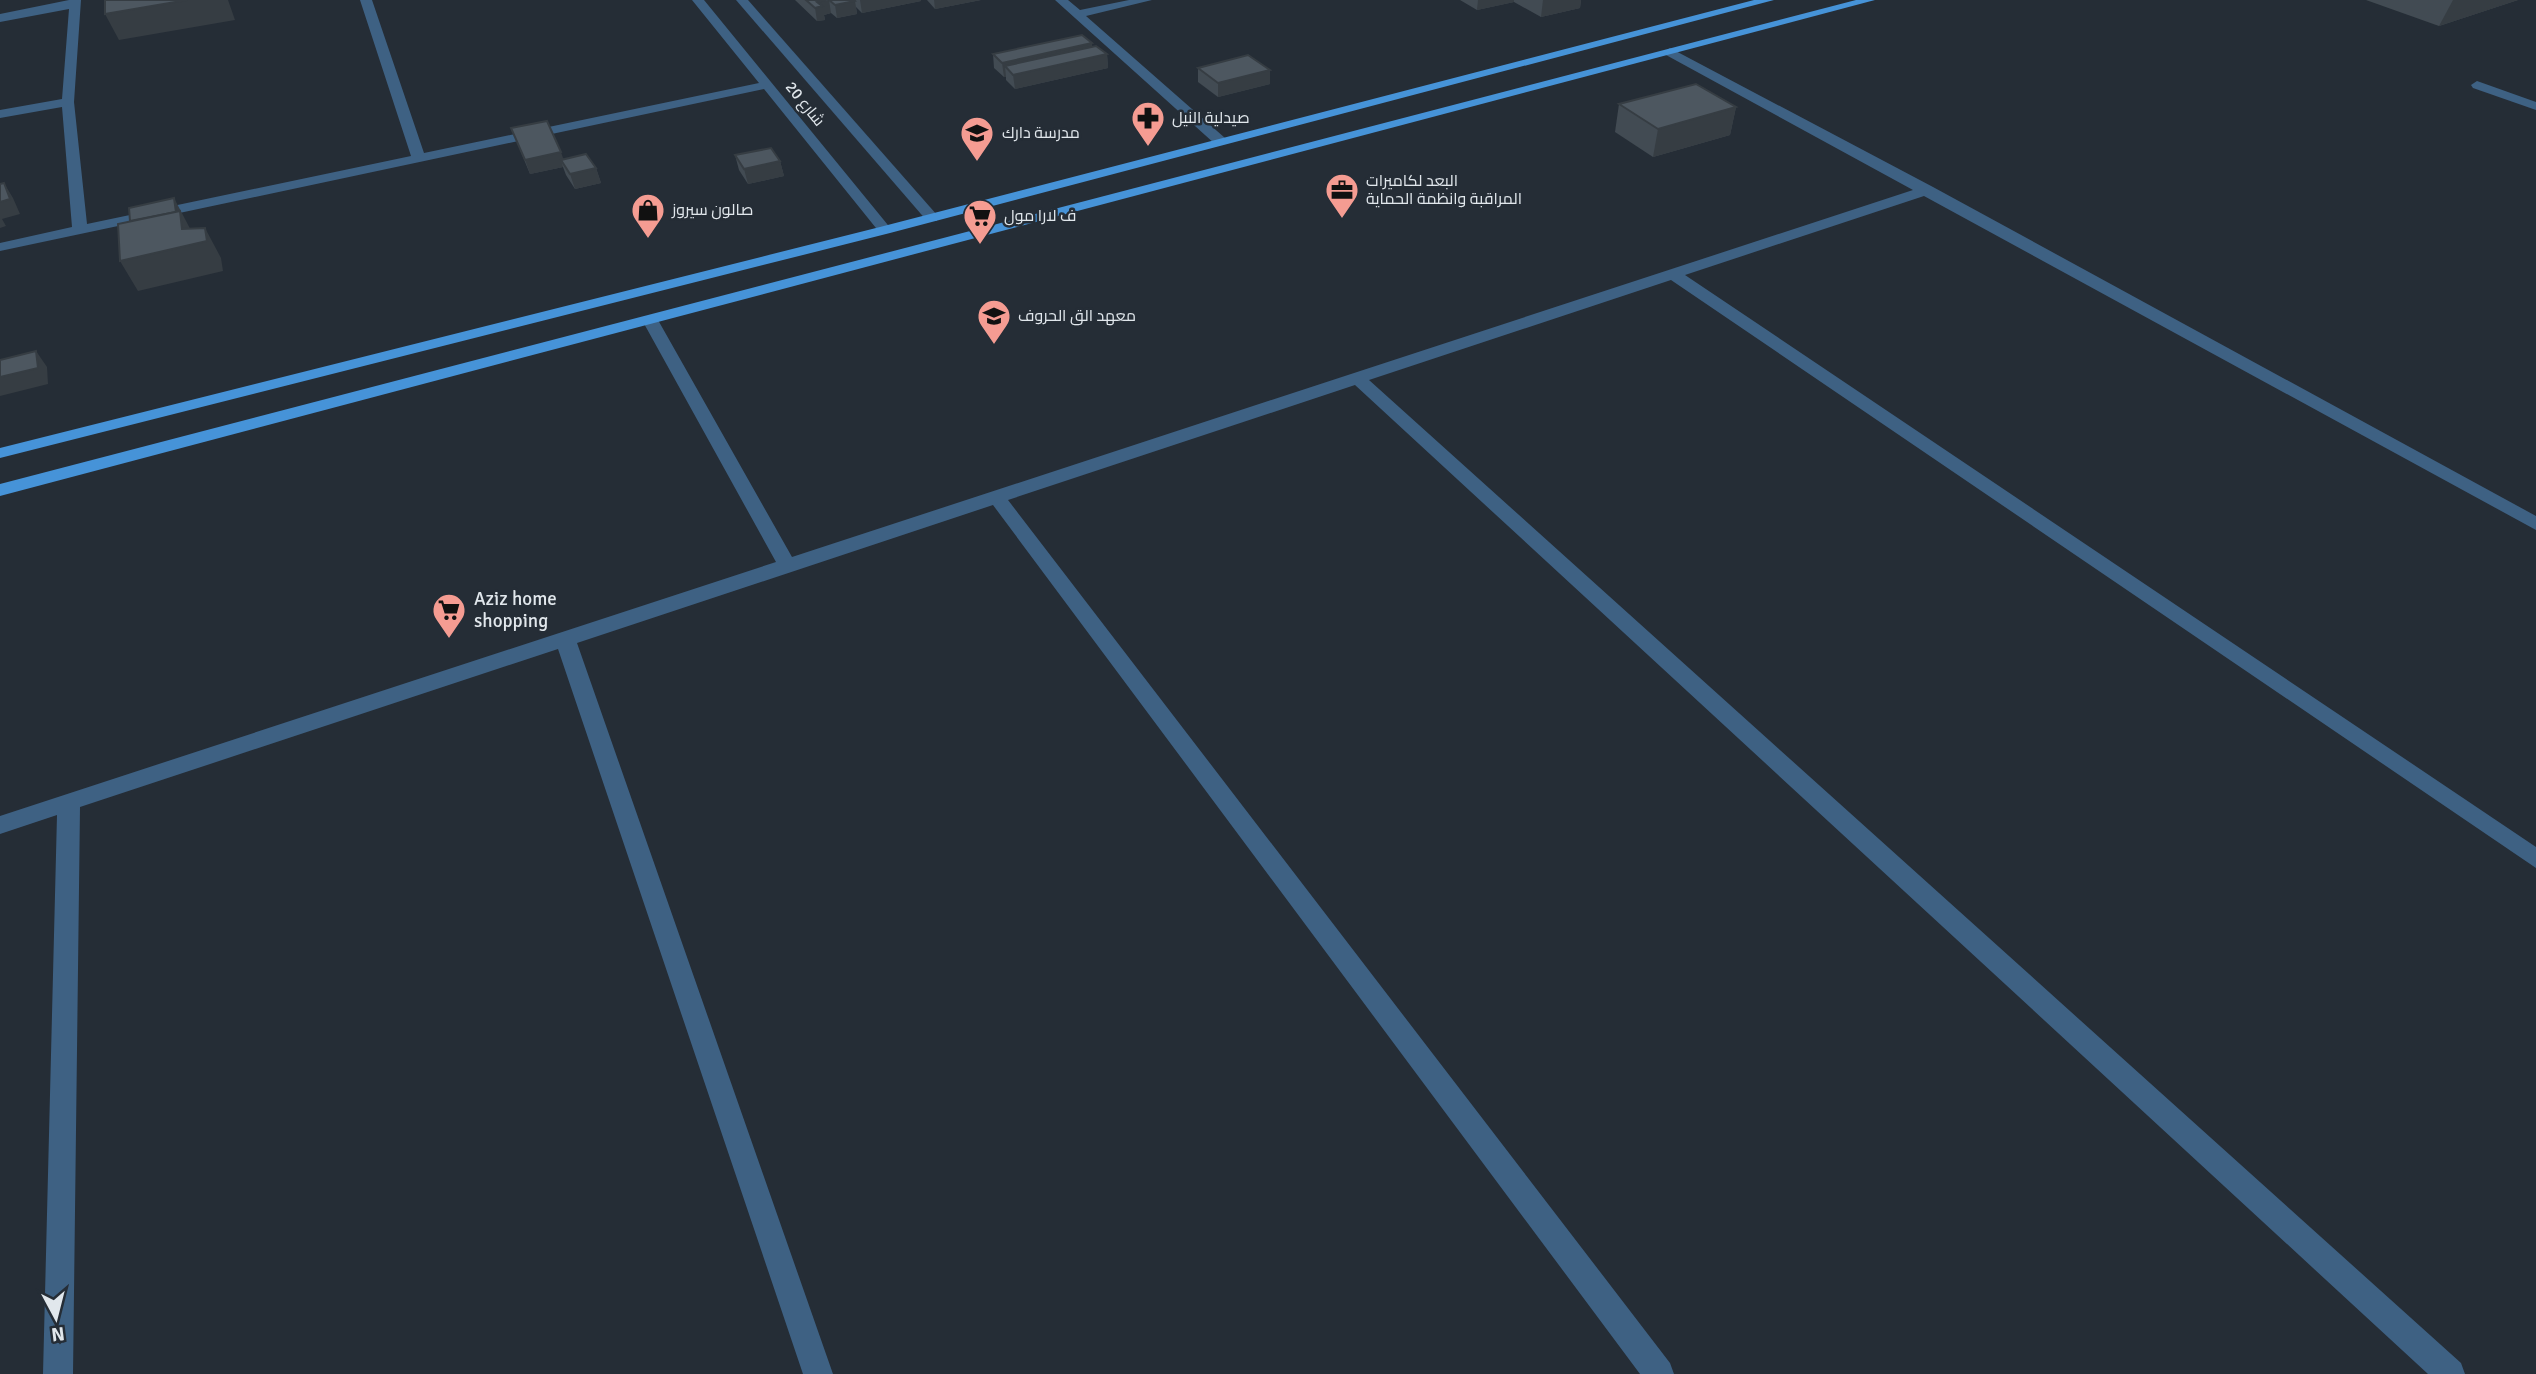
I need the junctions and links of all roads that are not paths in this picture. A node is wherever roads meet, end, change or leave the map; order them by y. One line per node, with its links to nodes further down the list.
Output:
1 (366, 0): 18 (street)
2 (698, 0): 12 (street, شارع 20)
3 (743, 0): 20 (street, شارع 20)
4 (1061, 0): 9 (street)
5 (1146, 0): 9 (street)
6 (1768, 0): 17 (main road)
7 (1868, 0): 11 (main road)
8 (74, 3): 10 (street); 14 (street)
9 (1079, 15): 17 (street)
10 (0, 18)
11 (1671, 52): 19 (street); 25 (main road)
12 (767, 85): 18 (street); 22 (street, شارع 20)
13 (2477, 85): 15 (street)
14 (68, 102): 16 (street); 21 (street)
15 (2536, 106)
16 (0, 114)
17 (1220, 141): 20 (main road)
18 (419, 158): 21 (street)
19 (1928, 190): 24 (street); 30 (street)
20 (932, 218): 22 (main road)
21 (80, 230): 23 (street)
22 (885, 230): 27 (main road)
23 (0, 247)
24 (1674, 275): 26 (street); 35 (street)
25 (650, 320): 28 (main road); 31 (street)
26 (1356, 377): 29 (street); 39 (street)
27 (0, 453)
28 (0, 490)
29 (996, 496): 31 (street); 38 (street)
30 (2536, 524)
31 (788, 565): 32 (street)
32 (565, 638): 33 (street); 37 (street)
33 (69, 802): 34 (street); 36 (street)
34 (0, 825)
35 (2536, 859)
36 (58, 1374)
37 (818, 1374)
38 (1659, 1374)
39 (2450, 1374)

